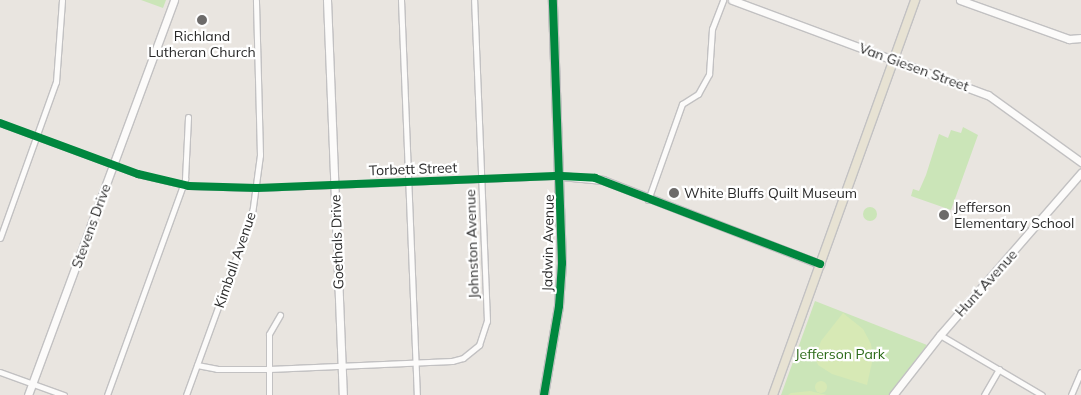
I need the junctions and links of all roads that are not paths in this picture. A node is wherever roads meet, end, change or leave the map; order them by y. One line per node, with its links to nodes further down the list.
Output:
1 (62, 0): 17 (street)
2 (174, 0): 19 (street, Stevens Drive)
3 (256, 0): 26 (street, Kimball Avenue)
4 (326, 0): 25 (street, Goethals Drive)
5 (401, 0): 23 (street)
6 (474, 0): 22 (street, Johnston Avenue)
7 (553, 0): 21 (main road, Jadwin Avenue)
8 (722, 0): 27 (street)
9 (732, 0): 12 (street, Van Giesen Street)
10 (915, 0): 14 (main road)
11 (960, 0): 13 (street)
12 (747, 2): 14 (street, Van Giesen Street)
13 (1081, 38)
14 (894, 60): 18 (street, Van Giesen Street); 29 (main road)
15 (188, 117): 24 (street)
16 (0, 123): 17 (street, Torbett Street)
17 (37, 137): 19 (street, Torbett Street); 28 (street)
18 (1081, 162)
19 (113, 165): 24 (street, Torbett Street); 39 (street, Stevens Drive)
20 (1081, 173): 31 (street, Hunt Avenue)
21 (561, 176): 22 (street, Torbett Street); 27 (street, Torbett Street); 47 (main road, Jadwin Avenue)
22 (482, 180): 23 (street, Torbett Street); 32 (street, Johnston Avenue)
23 (408, 181): 25 (street, Torbett Street); 32 (street)
24 (183, 184): 26 (street, Torbett Street); 42 (street)
25 (335, 184): 26 (street, Torbett Street); 34 (street, Goethals Drive)
26 (257, 188): 33 (street, Kimball Avenue)
27 (648, 200): 29 (street, Torbett Street)
28 (0, 238)
29 (820, 264): 48 (main road)
30 (280, 315): 35 (street)
31 (940, 335): 36 (street); 49 (street, Hunt Avenue)
32 (415, 362): 34 (street); 46 (street)
33 (197, 365): 35 (street); 43 (street, Kimball Avenue)
34 (342, 366): 35 (street); 45 (street, Goethals Drive)
35 (268, 369): 44 (street)
36 (999, 370): 50 (street); 51 (street)
37 (0, 372): 39 (street)
38 (1081, 372): 52 (street)
39 (32, 384): 40 (street, Stevens Drive); 41 (street)
40 (28, 395)
41 (64, 395)
42 (107, 395)
43 (186, 395)
44 (269, 395)
45 (343, 395)
46 (417, 395)
47 (544, 395)
48 (772, 395)
49 (893, 395)
50 (984, 395)
51 (1042, 395)
52 (1071, 395)

